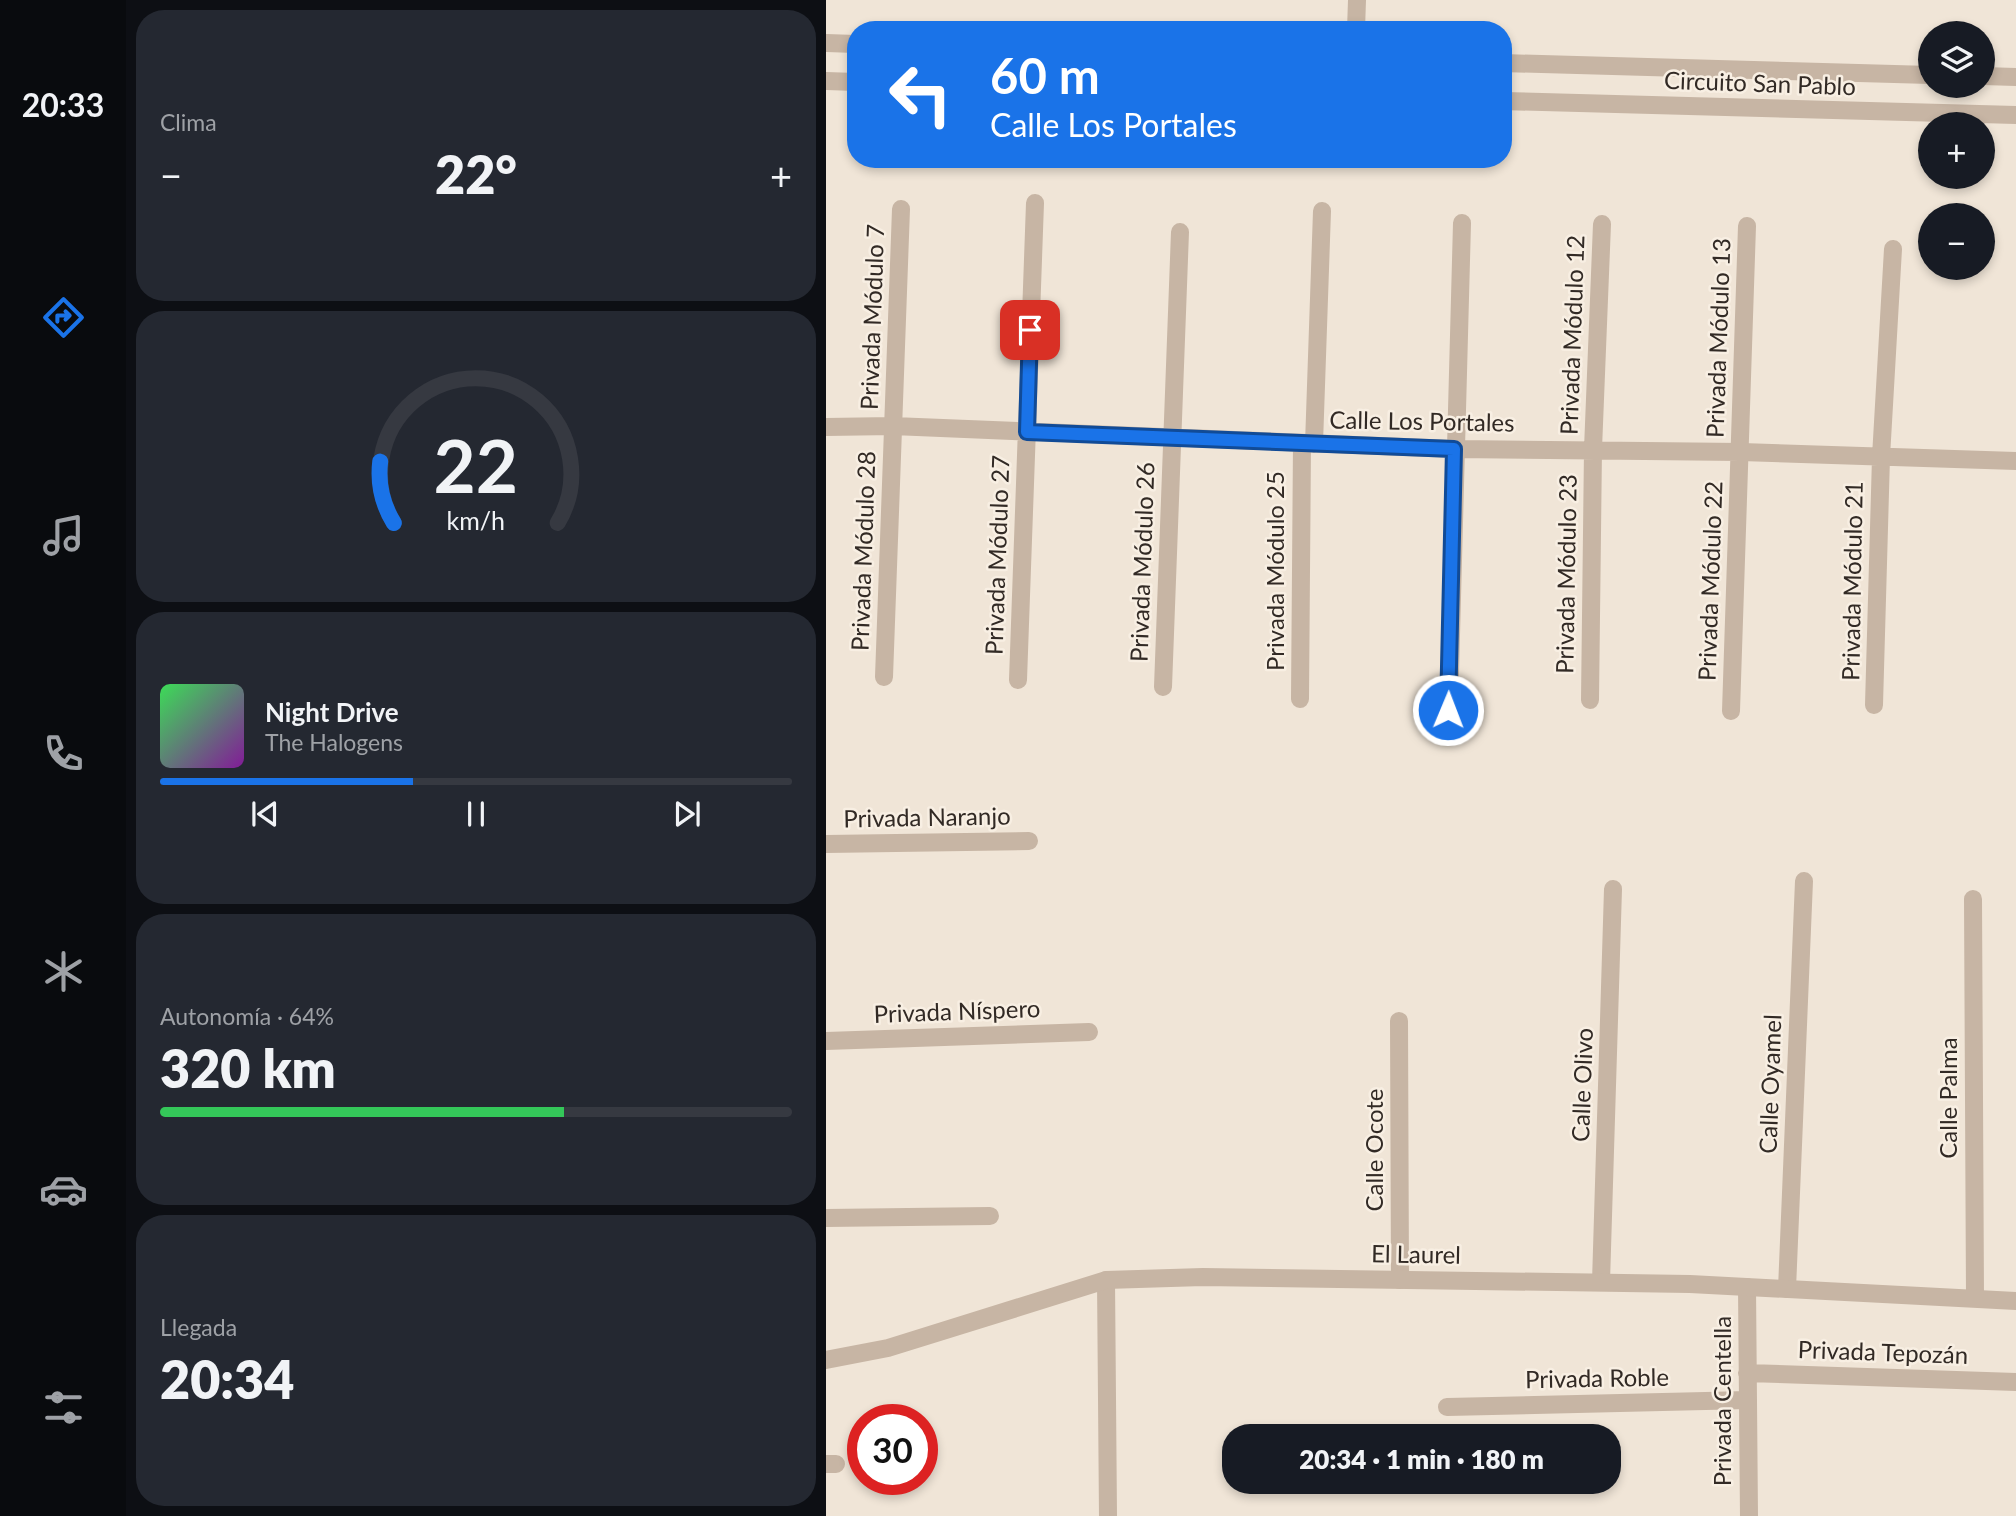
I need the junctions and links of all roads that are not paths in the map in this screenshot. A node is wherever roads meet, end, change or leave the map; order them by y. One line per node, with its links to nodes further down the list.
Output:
1 (1357, 0): 2 (street)
2 (1356, 21)
3 (826, 43): 4 (street)
4 (847, 44)
5 (1512, 63): 6 (street, Circuito San Pablo)
6 (1918, 75)
7 (1995, 76): 8 (street)
8 (2016, 77)
9 (826, 81): 10 (street)
10 (847, 82)
11 (1512, 101): 12 (street, Circuito San Pablo)
12 (2016, 116)
13 (1035, 203): 23 (street, Privada Módulo 27)
14 (901, 209): 21 (street, Privada Módulo 7)
15 (1322, 211): 25 (street, Privada Módulo 25)
16 (1462, 223): 26 (street)
17 (1602, 224): 27 (street, Privada Módulo 12)
18 (1747, 226): 28 (street, Privada Módulo 13)
19 (1180, 232): 24 (street, Privada Módulo 26)
20 (1893, 249): 29 (street, Privada Módulo 21)
21 (893, 426): 22 (street, Calle Los Portales); 23 (street, Calle Los Portales); 31 (street, Privada Módulo 28)
22 (826, 427)
23 (1027, 432): 24 (street, Calle Los Portales); 32 (street, Privada Módulo 27)
24 (1172, 438): 25 (street, Calle Los Portales); 33 (street, Privada Módulo 26)
25 (1308, 443): 26 (street, Calle Los Portales); 34 (street, Privada Módulo 25)
26 (1454, 449): 27 (street, Calle Los Portales); 37 (street)
27 (1593, 449): 28 (street, Calle Los Portales); 35 (street, Privada Módulo 23)
28 (1741, 452): 29 (street, Calle Los Portales); 38 (street, Privada Módulo 22)
29 (1881, 457): 30 (street, Calle Los Portales); 36 (street, Privada Módulo 21)
30 (2016, 461)
31 (884, 677)
32 (1018, 680)
33 (1163, 687)
34 (1300, 699)
35 (1590, 700)
36 (1874, 705)
37 (1448, 710)
38 (1731, 711)
39 (1029, 841): 40 (street, Privada Naranjo)
40 (826, 844)
41 (1804, 881): 53 (street, Calle Oyamel)
42 (1614, 889): 51 (street, Calle Olivo)
43 (1973, 899): 54 (street, Calle Palma)
44 (1399, 1021): 50 (street, Calle Ocote)
45 (1089, 1032): 46 (street, Privada Níspero)
46 (826, 1041)
47 (990, 1216): 48 (street)
48 (826, 1218)
49 (1106, 1280): 50 (street, El Laurel); 56 (street, El Laurel); 61 (street)
50 (1399, 1280): 51 (street, El Laurel)
51 (1601, 1282): 52 (street, El Laurel)
52 (1747, 1287): 53 (street, El Laurel); 57 (street, Privada Centella)
53 (1787, 1289): 54 (street, El Laurel)
54 (1975, 1297): 55 (street, El Laurel)
55 (2016, 1301)
56 (826, 1360)
57 (1747, 1373): 58 (street, Privada Tepozán); 59 (street, Privada Centella)
58 (2016, 1382)
59 (1748, 1400): 60 (street, Privada Roble); 62 (street, Privada Centella)
60 (1447, 1407)
61 (1108, 1516)
62 (1749, 1516)

